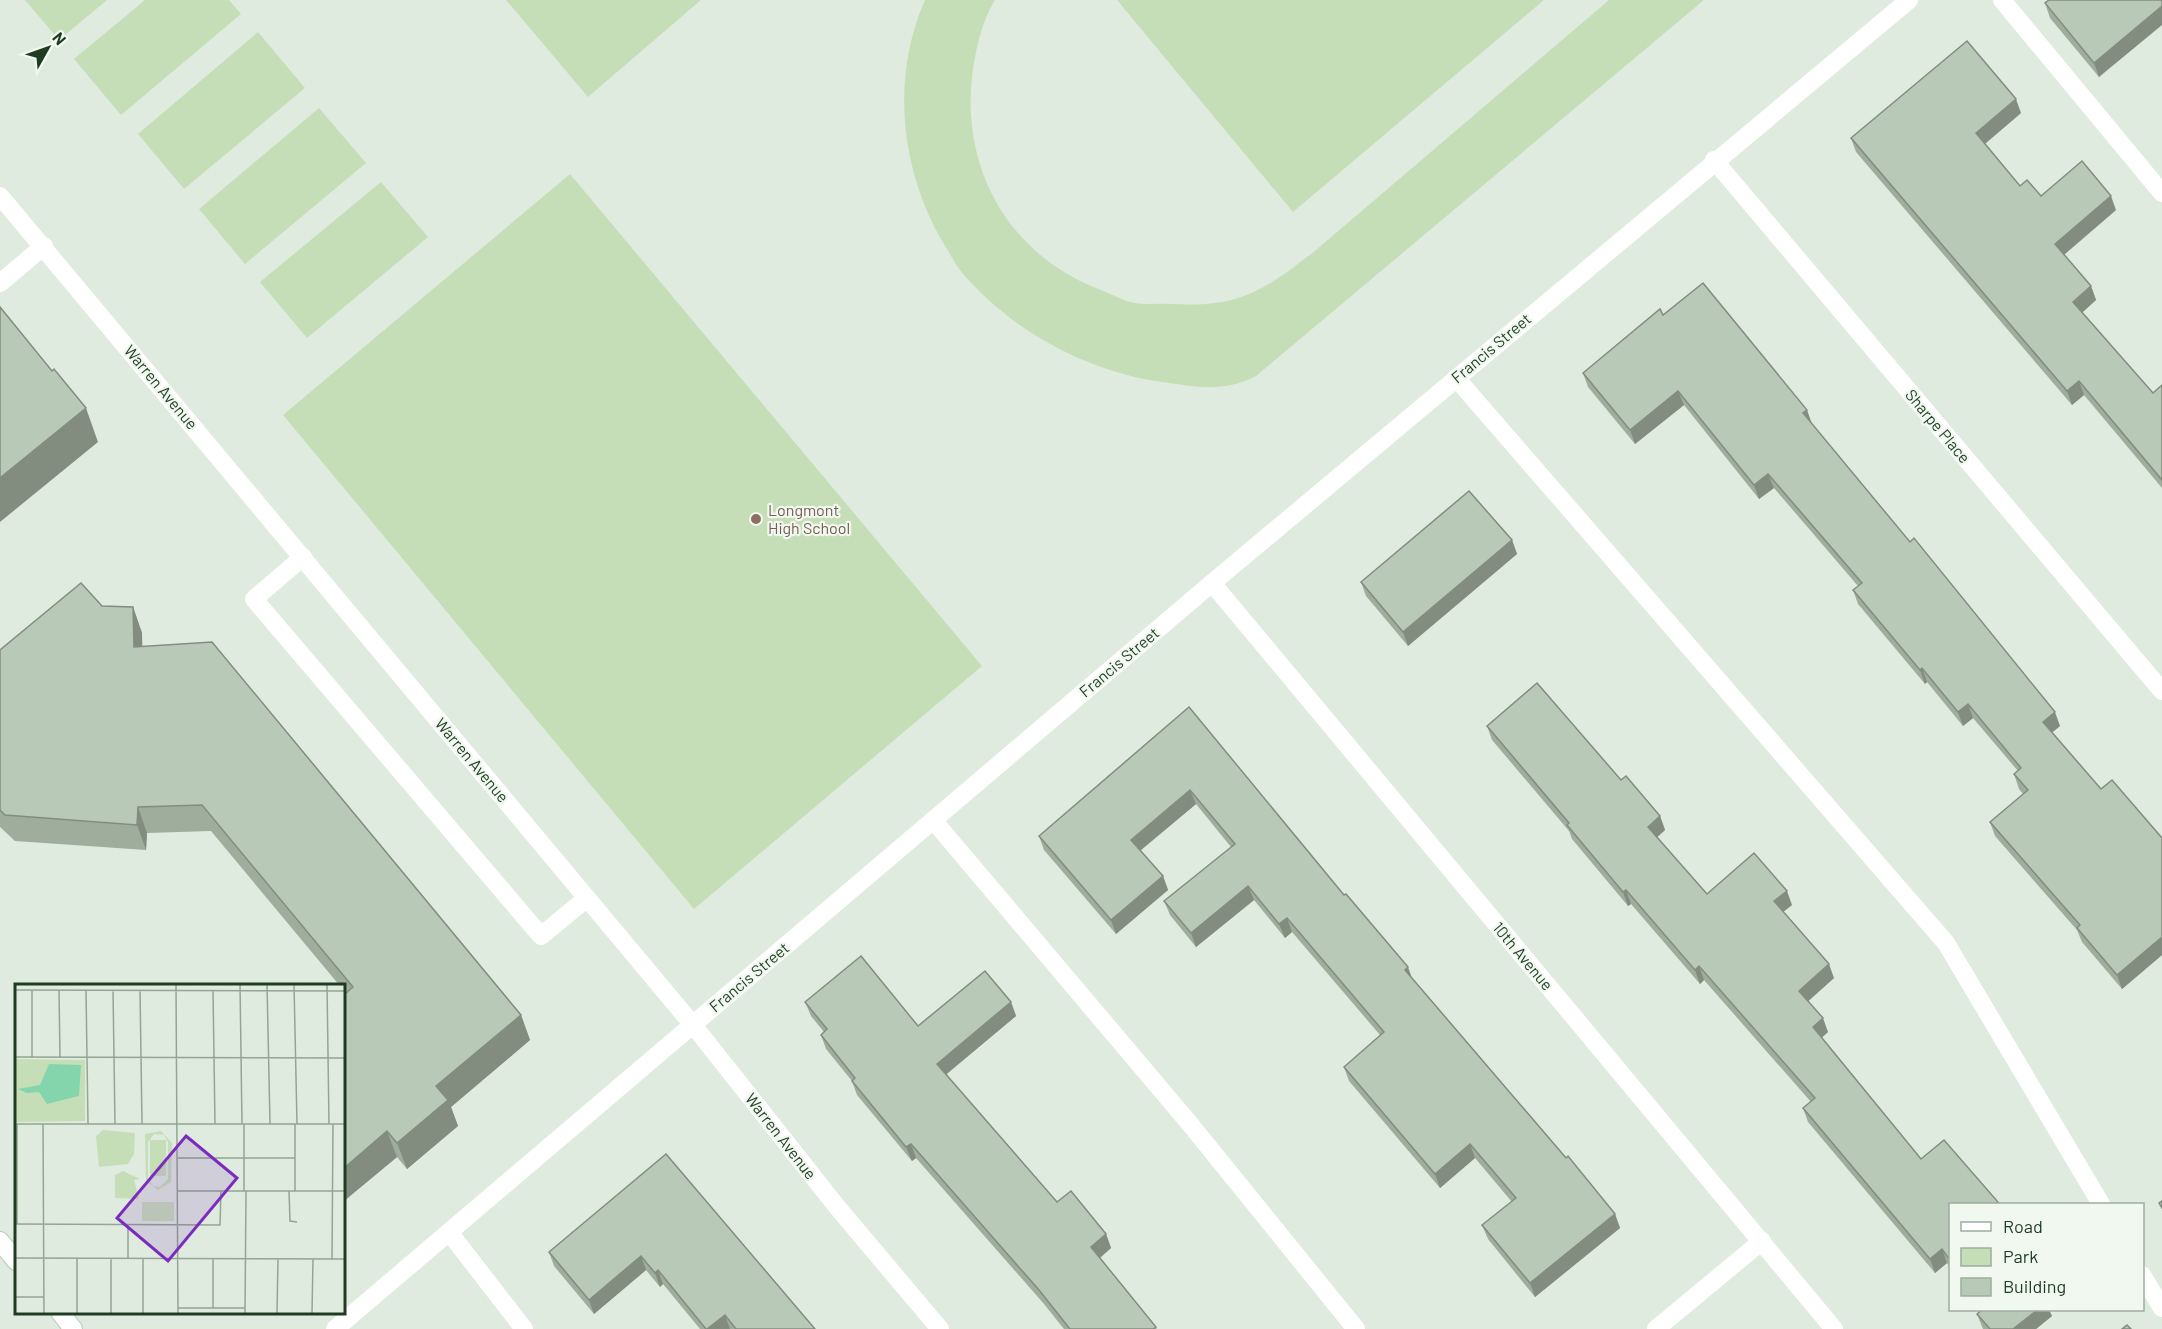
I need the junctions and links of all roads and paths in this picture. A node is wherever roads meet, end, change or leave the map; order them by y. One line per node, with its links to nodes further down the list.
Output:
1 (1909, 0): 3 (street, Francis Street)
2 (2002, 0): 4 (street)
3 (1714, 160): 8 (street, Francis Street); 11 (street, Sharpe Place)
4 (2162, 193)
5 (0, 196): 6 (street, Warren Avenue)
6 (44, 246): 7 (street); 9 (street, Warren Avenue)
7 (0, 283)
8 (1456, 378): 10 (street, Francis Street); 15 (street)
9 (303, 556): 13 (street, Warren Avenue); 13 (street)
10 (1212, 584): 12 (street, Francis Street); 18 (street, 10th Avenue)
11 (2162, 691)
12 (933, 820): 14 (street, Francis Street); 27 (street)
13 (587, 898): 14 (street, Warren Avenue)
14 (693, 1025): 16 (street, Francis Street); 26 (street, Warren Avenue)
15 (2100, 1203)
16 (449, 1232): 24 (street, Francis Street); 25 (street)
17 (0, 1241): 19 (street)
18 (1762, 1241): 28 (street); 29 (street, 10th Avenue)
19 (15, 1259)
20 (2144, 1278): 21 (street)
21 (2162, 1308)
22 (62, 1314): 23 (street)
23 (73, 1329)
24 (335, 1329)
25 (524, 1329)
26 (940, 1329)
27 (1356, 1329)
28 (1656, 1329)
29 (1834, 1329)

